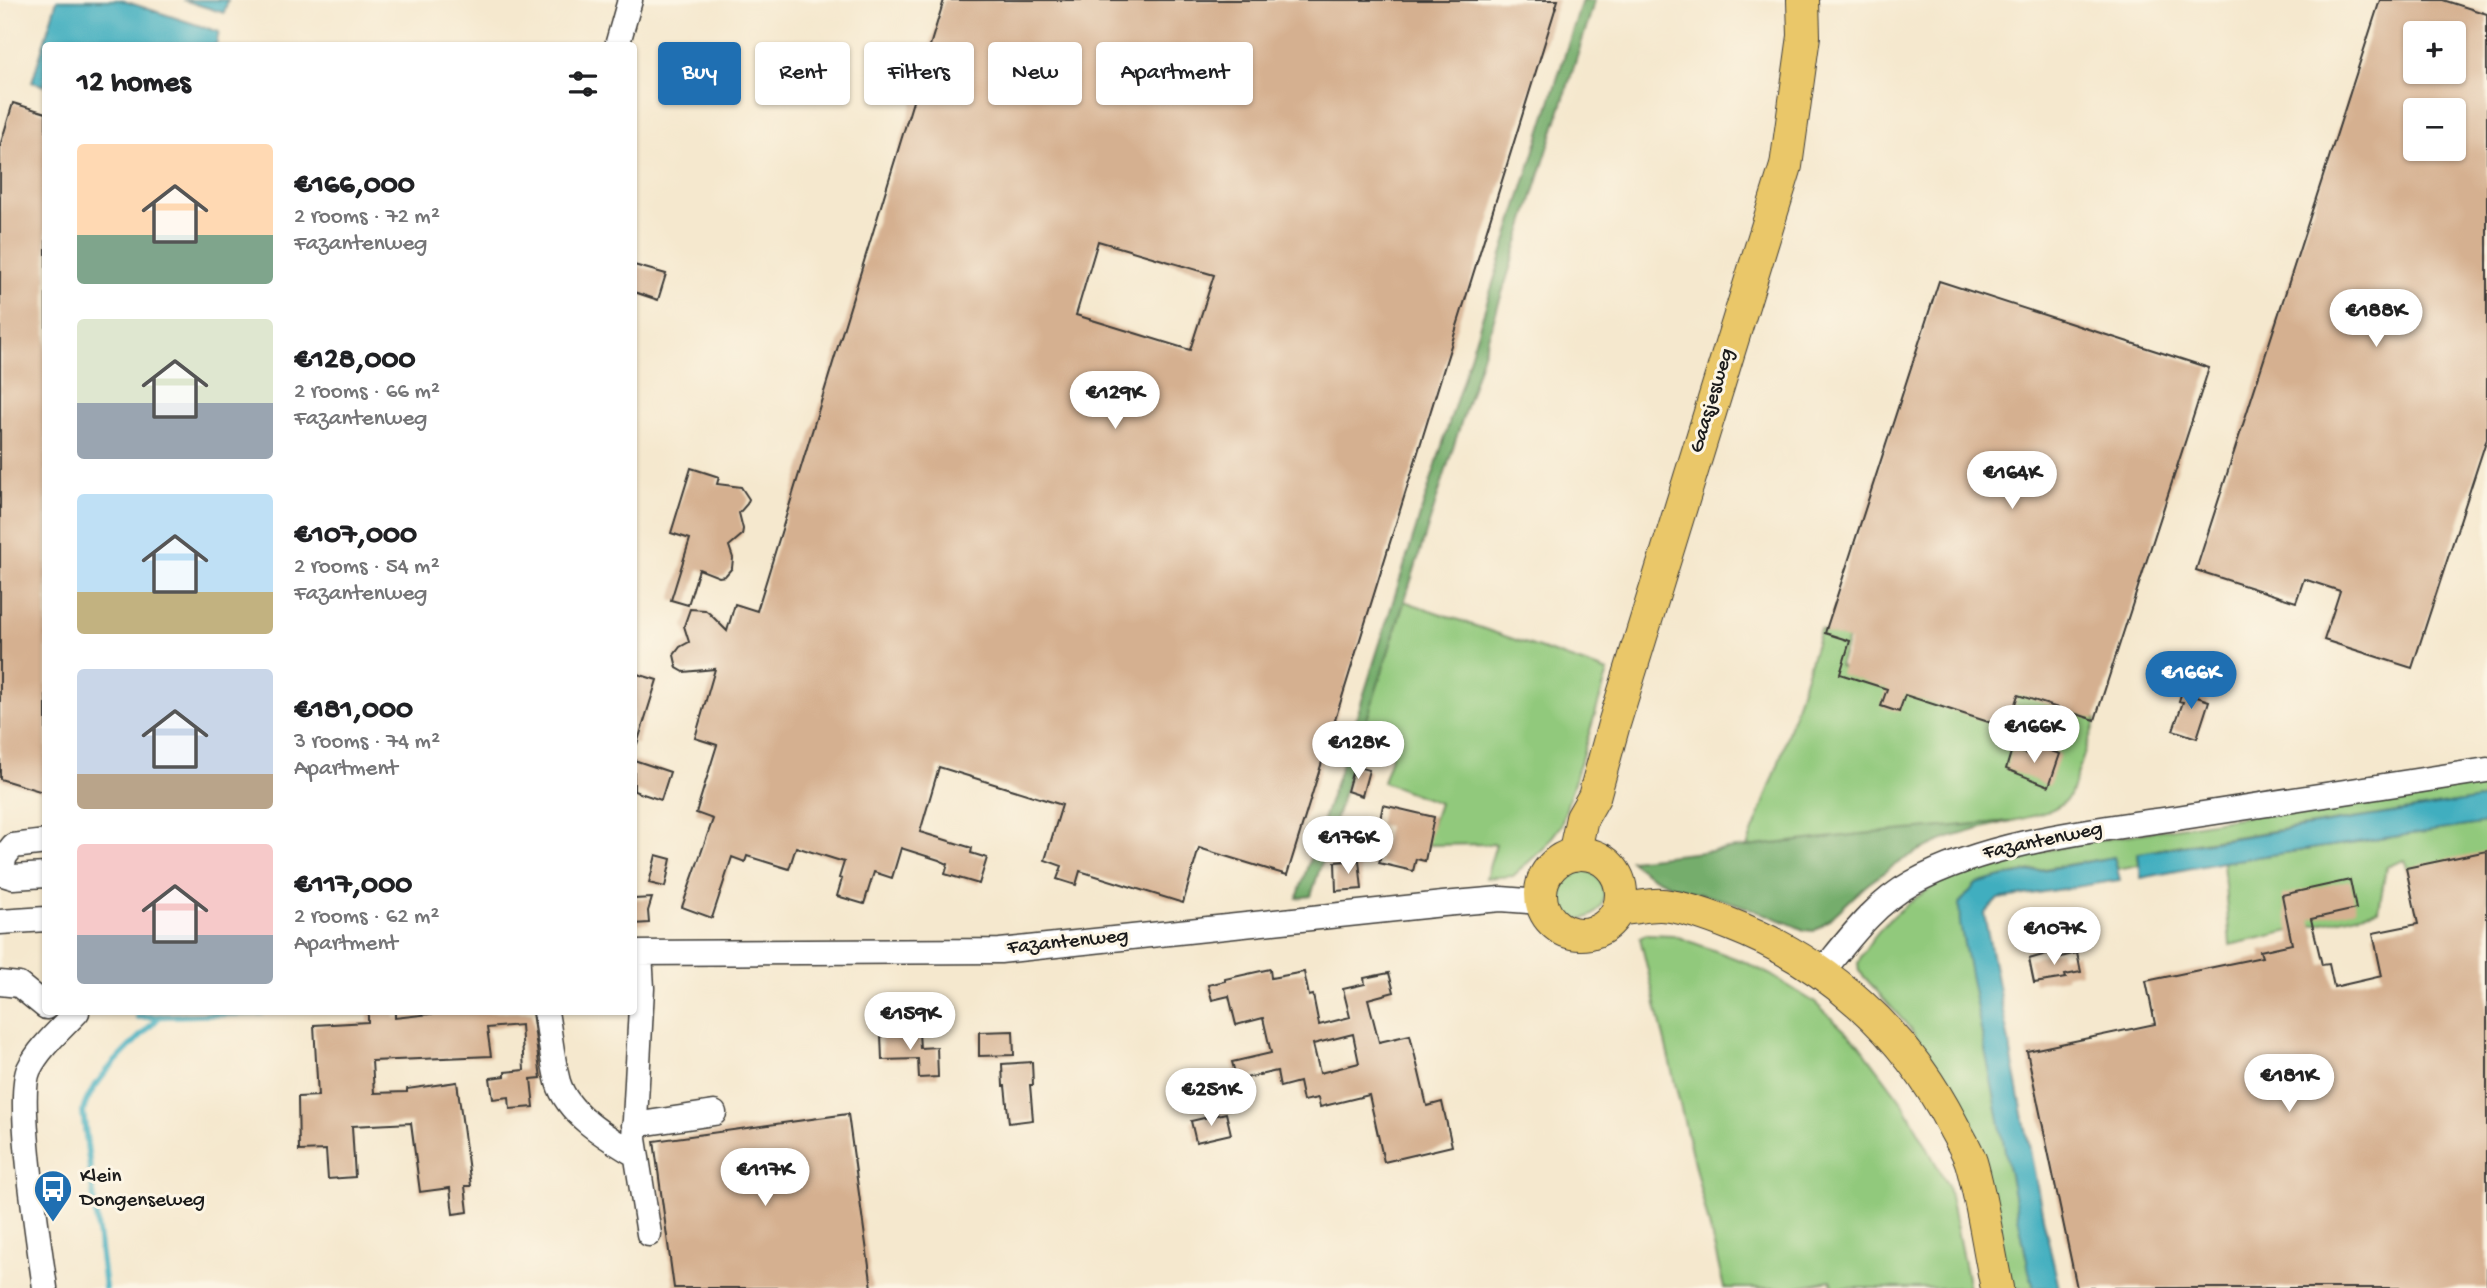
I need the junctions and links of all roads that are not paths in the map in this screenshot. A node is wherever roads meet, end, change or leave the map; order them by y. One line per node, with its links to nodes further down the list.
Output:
1 (630, 0): 3 (street)
2 (1803, 0): 6 (main road, Gaasjesweg)
3 (618, 42)
4 (2487, 770): 14 (street, Fazantenweg)
5 (42, 842): 7 (street)
6 (1585, 856): 9 (main road); 10 (main road)
7 (0, 873): 8 (street)
8 (42, 875)
9 (1542, 893): 10 (main road); 13 (street, Fazantenweg)
10 (1619, 898): 14 (main road)
11 (42, 919): 12 (street)
12 (0, 922)
13 (637, 953): 20 (street)
14 (1822, 972): 24 (main road)
15 (0, 983): 16 (street)
16 (42, 1001)
17 (52, 1015): 23 (street)
18 (547, 1015): 21 (street)
19 (714, 1113): 20 (street)
20 (634, 1125): 21 (street)
21 (636, 1155): 22 (street)
22 (649, 1234)
23 (45, 1288)
24 (1997, 1288)

